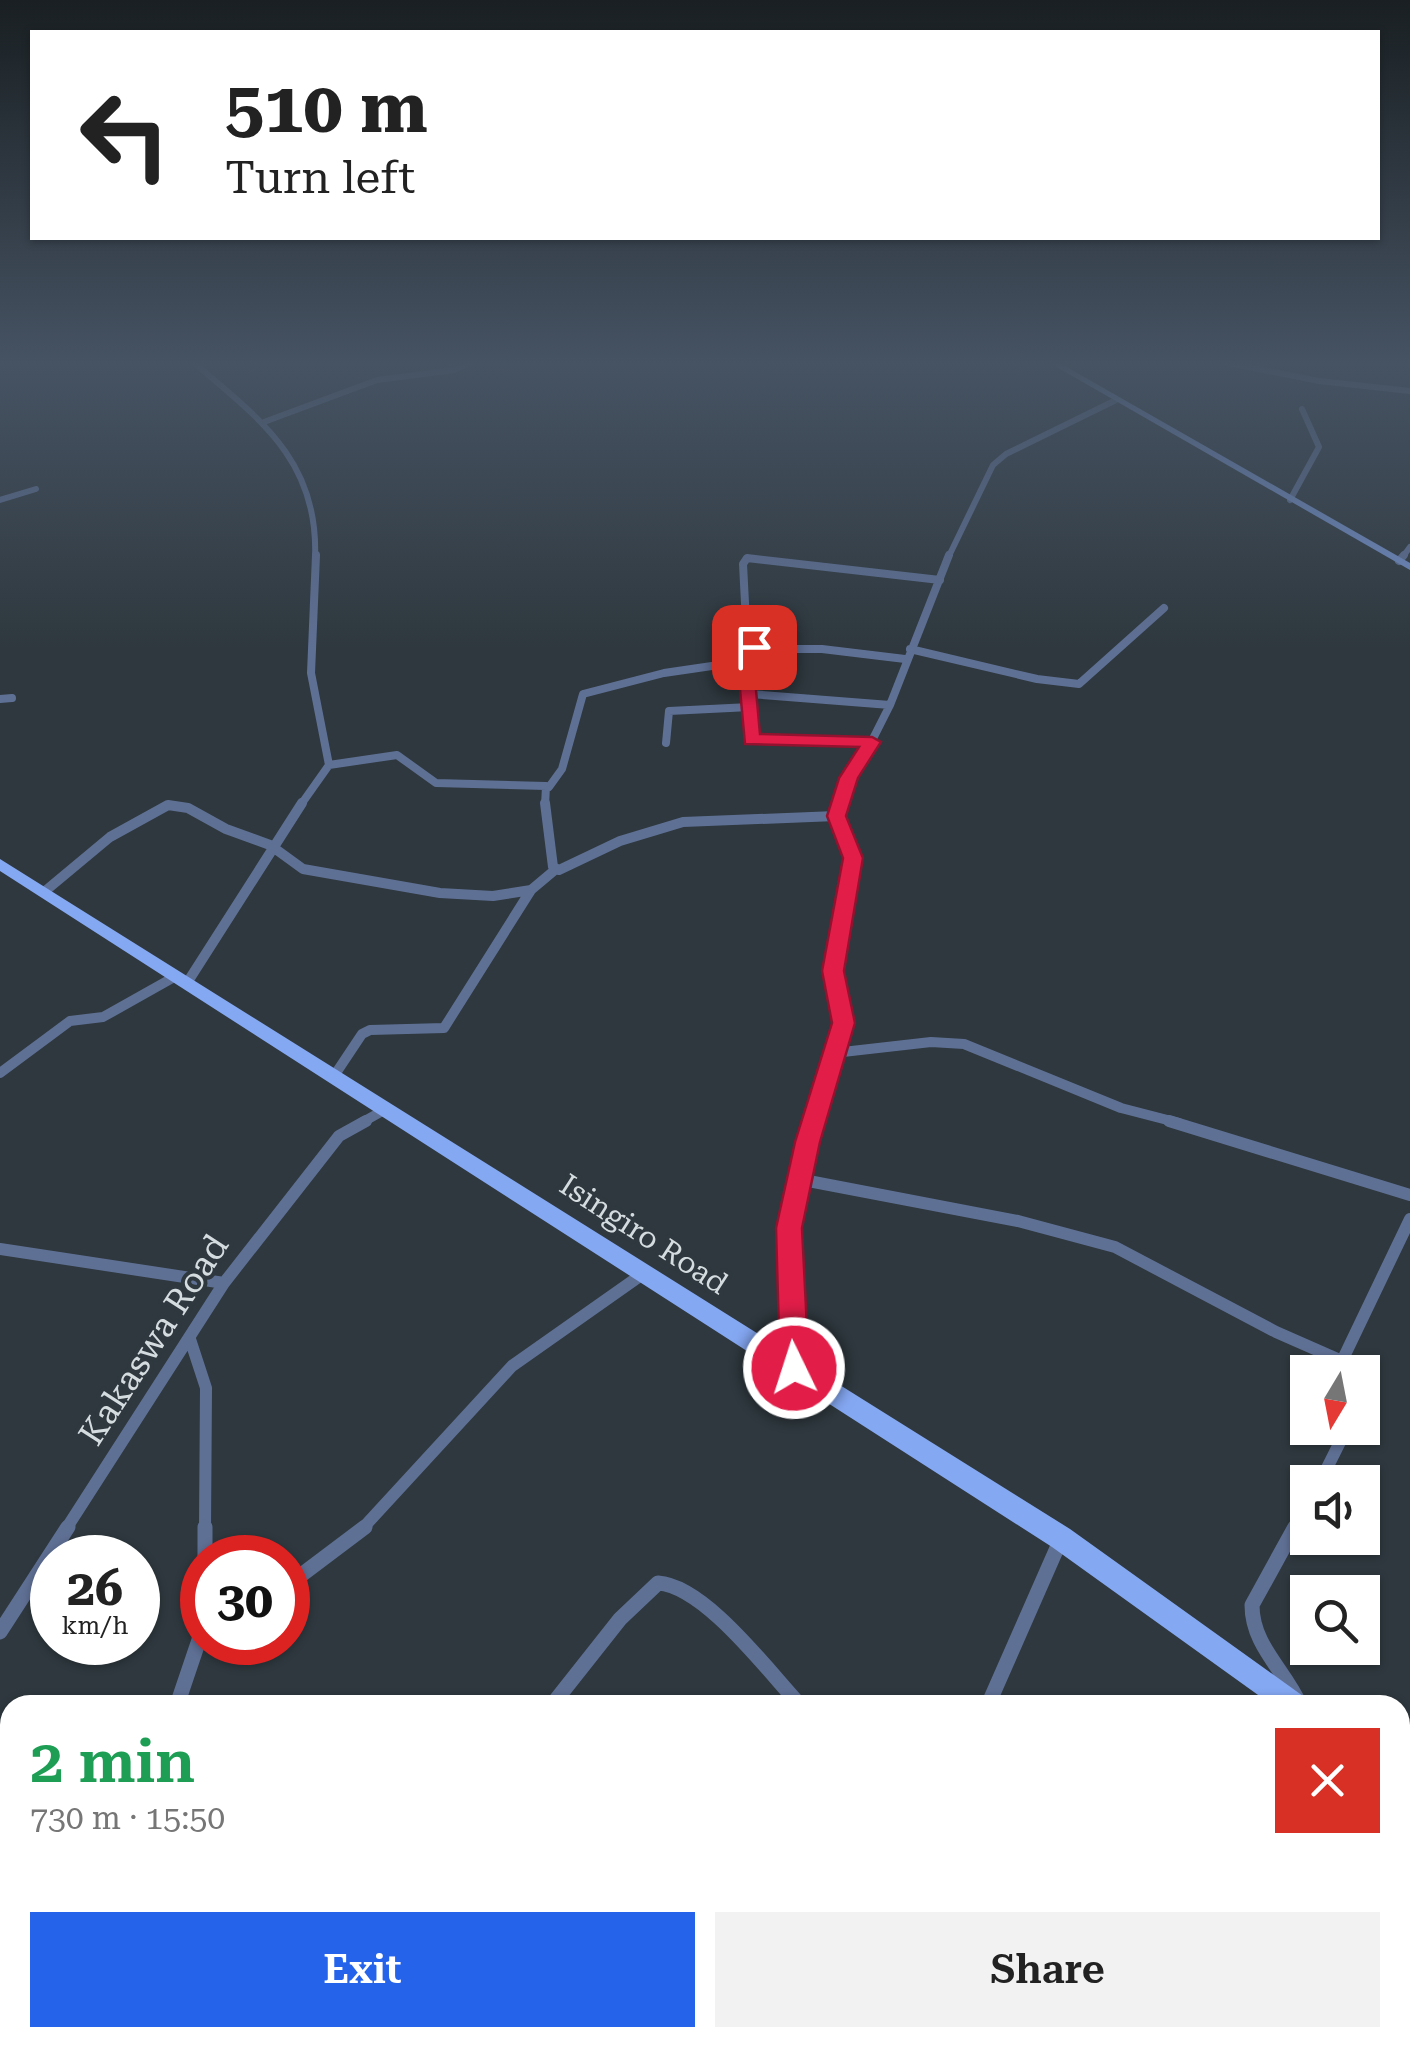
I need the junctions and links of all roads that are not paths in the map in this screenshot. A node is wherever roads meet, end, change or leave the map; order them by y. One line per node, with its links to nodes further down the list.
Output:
1 (289, 458): 24 (street)
2 (1002, 458): 11 (street)
3 (1216, 458): 7 (main road)
4 (1313, 458): 7 (street)
5 (36, 490): 6 (street)
6 (0, 500)
7 (1290, 500): 9 (main road)
8 (1410, 547): 9 (street)
9 (1399, 561): 10 (main road)
10 (1410, 567)
11 (940, 580): 13 (street); 14 (street)
12 (1164, 608): 14 (street)
13 (750, 649): 15 (street); 16 (street)
14 (910, 650): 15 (street)
15 (905, 659): 20 (street)
16 (746, 661): 17 (street); 25 (street)
17 (750, 694): 20 (street); 21 (street)
18 (12, 698): 19 (street)
19 (0, 699)
20 (890, 705): 22 (street)
21 (750, 707): 22 (street); 23 (street)
22 (872, 742): 26 (street)
23 (666, 743)
24 (329, 764): 25 (street); 27 (street)
25 (548, 788): 29 (street)
26 (836, 816): 29 (street); 33 (street)
27 (270, 845): 30 (street); 31 (street); 32 (street)
28 (0, 864): 31 (main road, Isingiro Road)
29 (556, 869): 30 (street)
30 (532, 890): 35 (street)
31 (44, 892): 32 (main road, Isingiro Road)
32 (182, 979): 34 (street); 35 (main road, Isingiro Road)
33 (834, 1053): 37 (street); 38 (street)
34 (0, 1073)
35 (334, 1076): 36 (main road, Isingiro Road)
36 (386, 1108): 41 (main road, Isingiro Road); 42 (street, Kakaswa Road)
37 (798, 1179): 44 (street); 46 (street)
38 (1410, 1195)
39 (1410, 1218): 45 (street)
40 (0, 1249): 42 (street)
41 (645, 1272): 46 (main road, Isingiro Road); 50 (street)
42 (224, 1283): 43 (street, Kakaswa Road)
43 (190, 1339): 47 (street); 51 (street, Kakaswa Road)
44 (1320, 1355)
45 (1348, 1355)
46 (794, 1368): 49 (main road, Isingiro Road)
47 (205, 1535)
48 (1290, 1535): 58 (street)
49 (1062, 1538): 56 (street); 57 (main road, Isingiro Road)
50 (310, 1573)
51 (0, 1632)
52 (192, 1665): 53 (street)
53 (181, 1695)
54 (560, 1695): 55 (street)
55 (790, 1695)
56 (992, 1695)
57 (1283, 1695)
58 (1294, 1695)

